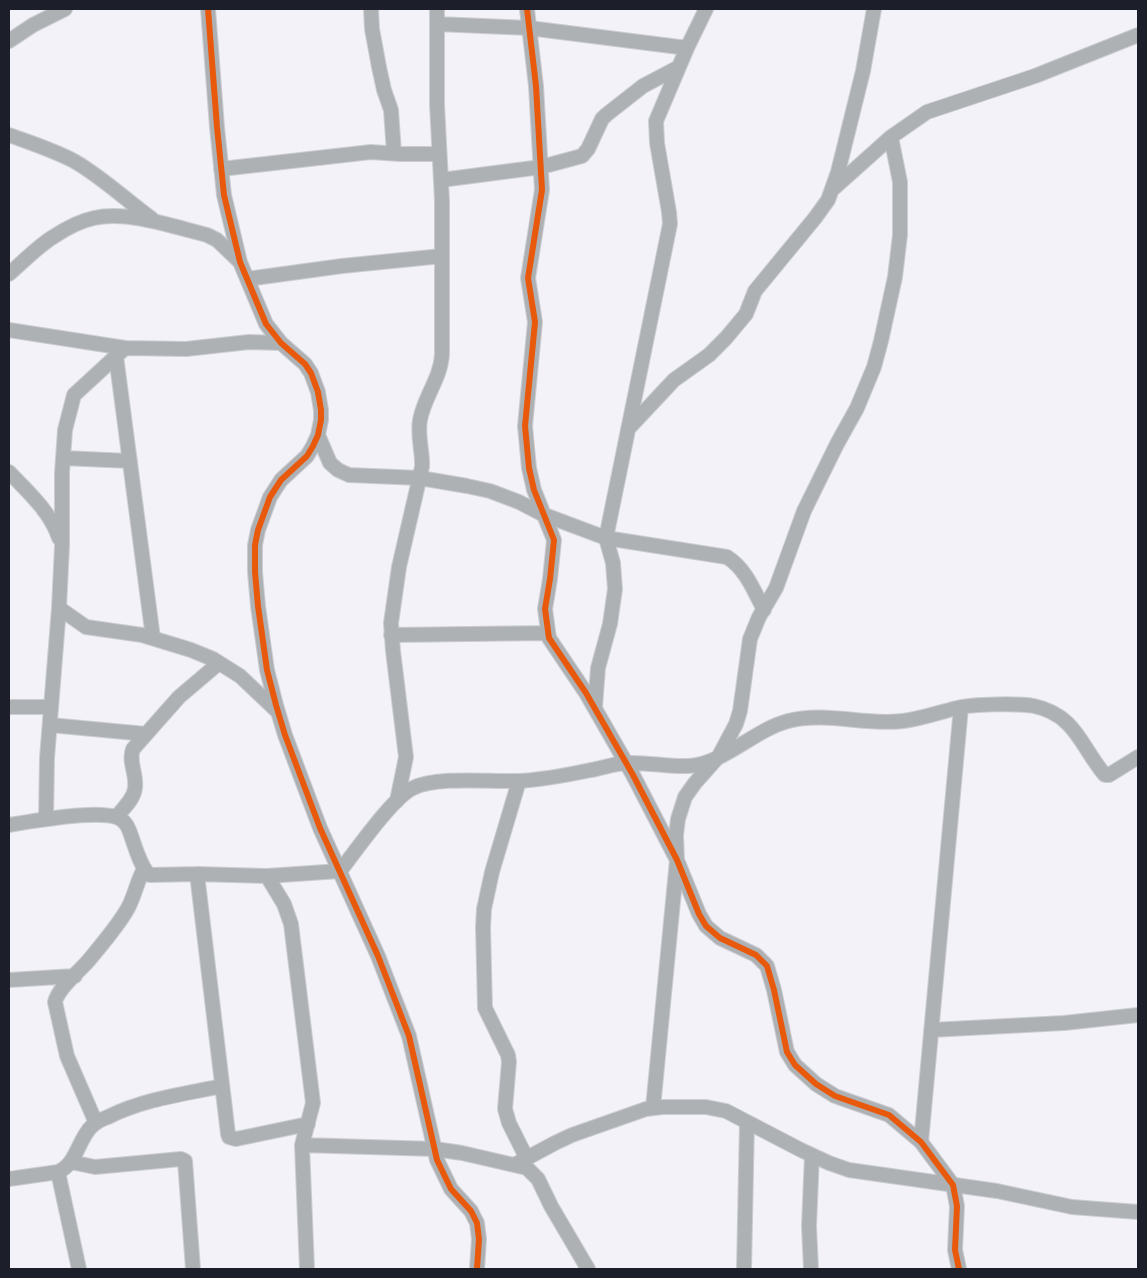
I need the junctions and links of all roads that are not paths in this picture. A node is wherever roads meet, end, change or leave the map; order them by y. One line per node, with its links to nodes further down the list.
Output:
1 (65, 9): 11 (street)
2 (208, 9): 19 (street)
3 (371, 9): 16 (street)
4 (437, 9): 8 (street)
5 (527, 9): 9 (street)
6 (706, 9): 12 (street)
7 (874, 9): 21 (street)
8 (437, 24): 9 (street); 17 (street)
9 (529, 28): 12 (street); 18 (street)
10 (1138, 35): 15 (street)
11 (9, 41)
12 (687, 48): 13 (street)
13 (679, 67): 18 (street); 30 (street)
14 (9, 135): 22 (street)
15 (891, 136): 21 (street); 40 (street)
16 (394, 154): 17 (street); 19 (street)
17 (439, 154): 20 (street)
18 (541, 167): 20 (street); 36 (street)
19 (221, 169): 24 (street)
20 (441, 180): 23 (street)
21 (834, 188): 30 (street)
22 (156, 223): 24 (street); 25 (street)
23 (442, 256): 26 (street); 35 (street)
24 (240, 262): 26 (street)
25 (9, 274)
26 (247, 279): 28 (street)
27 (9, 330): 29 (street)
28 (281, 343): 29 (street); 31 (street)
29 (121, 352): 32 (street); 33 (street)
30 (628, 430): 37 (street)
31 (318, 435): 35 (street); 49 (street)
32 (63, 458): 33 (street); 38 (street)
33 (130, 461): 43 (street)
34 (9, 472): 38 (street)
35 (420, 478): 36 (street); 42 (street)
36 (542, 514): 37 (street); 41 (street)
37 (606, 538): 40 (street); 48 (street)
38 (62, 546): 39 (street)
39 (59, 608): 43 (street); 46 (street)
40 (764, 610): 52 (street)
41 (548, 633): 42 (street); 48 (street)
42 (391, 635): 56 (street)
43 (153, 638): 44 (street)
44 (218, 662): 49 (street); 51 (street)
45 (9, 707): 46 (street)
46 (51, 707): 50 (street)
47 (961, 707): 52 (street); 53 (street); 68 (street)
48 (595, 708): 54 (street)
49 (278, 712): 62 (street)
50 (50, 725): 51 (street); 58 (street)
51 (146, 734): 57 (street)
52 (719, 756): 54 (street); 60 (street)
53 (1138, 757)
54 (626, 763): 55 (street); 60 (street)
55 (519, 781): 56 (street); 79 (street)
56 (397, 801): 62 (street)
57 (116, 817): 58 (street); 61 (street)
58 (46, 819): 59 (street)
59 (9, 825)
60 (678, 860): 70 (street); 74 (street)
61 (144, 869): 63 (street); 65 (street)
62 (340, 871): 64 (street); 76 (street)
63 (197, 874): 64 (street); 69 (street)
64 (267, 876): 73 (street)
65 (74, 976): 66 (street); 71 (street)
66 (9, 980)
67 (1138, 1015): 68 (street)
68 (931, 1030): 74 (street)
69 (222, 1086): 71 (street); 73 (street)
70 (653, 1108): 72 (street); 79 (street)
71 (96, 1122): 78 (street)
72 (747, 1122): 77 (street); 89 (street)
73 (308, 1124): 75 (street)
74 (922, 1142): 82 (street)
75 (302, 1145): 76 (street); 86 (street)
76 (435, 1149): 79 (street); 87 (street)
77 (812, 1155): 82 (street); 90 (street)
78 (70, 1162): 80 (street); 85 (street)
79 (520, 1162): 88 (street)
80 (58, 1172): 81 (street); 84 (street)
81 (9, 1178)
82 (953, 1185): 83 (street); 91 (street)
83 (1138, 1212)
84 (79, 1269)
85 (193, 1269)
86 (307, 1269)
87 (478, 1269)
88 (588, 1269)
89 (744, 1269)
90 (811, 1269)
91 (958, 1269)

